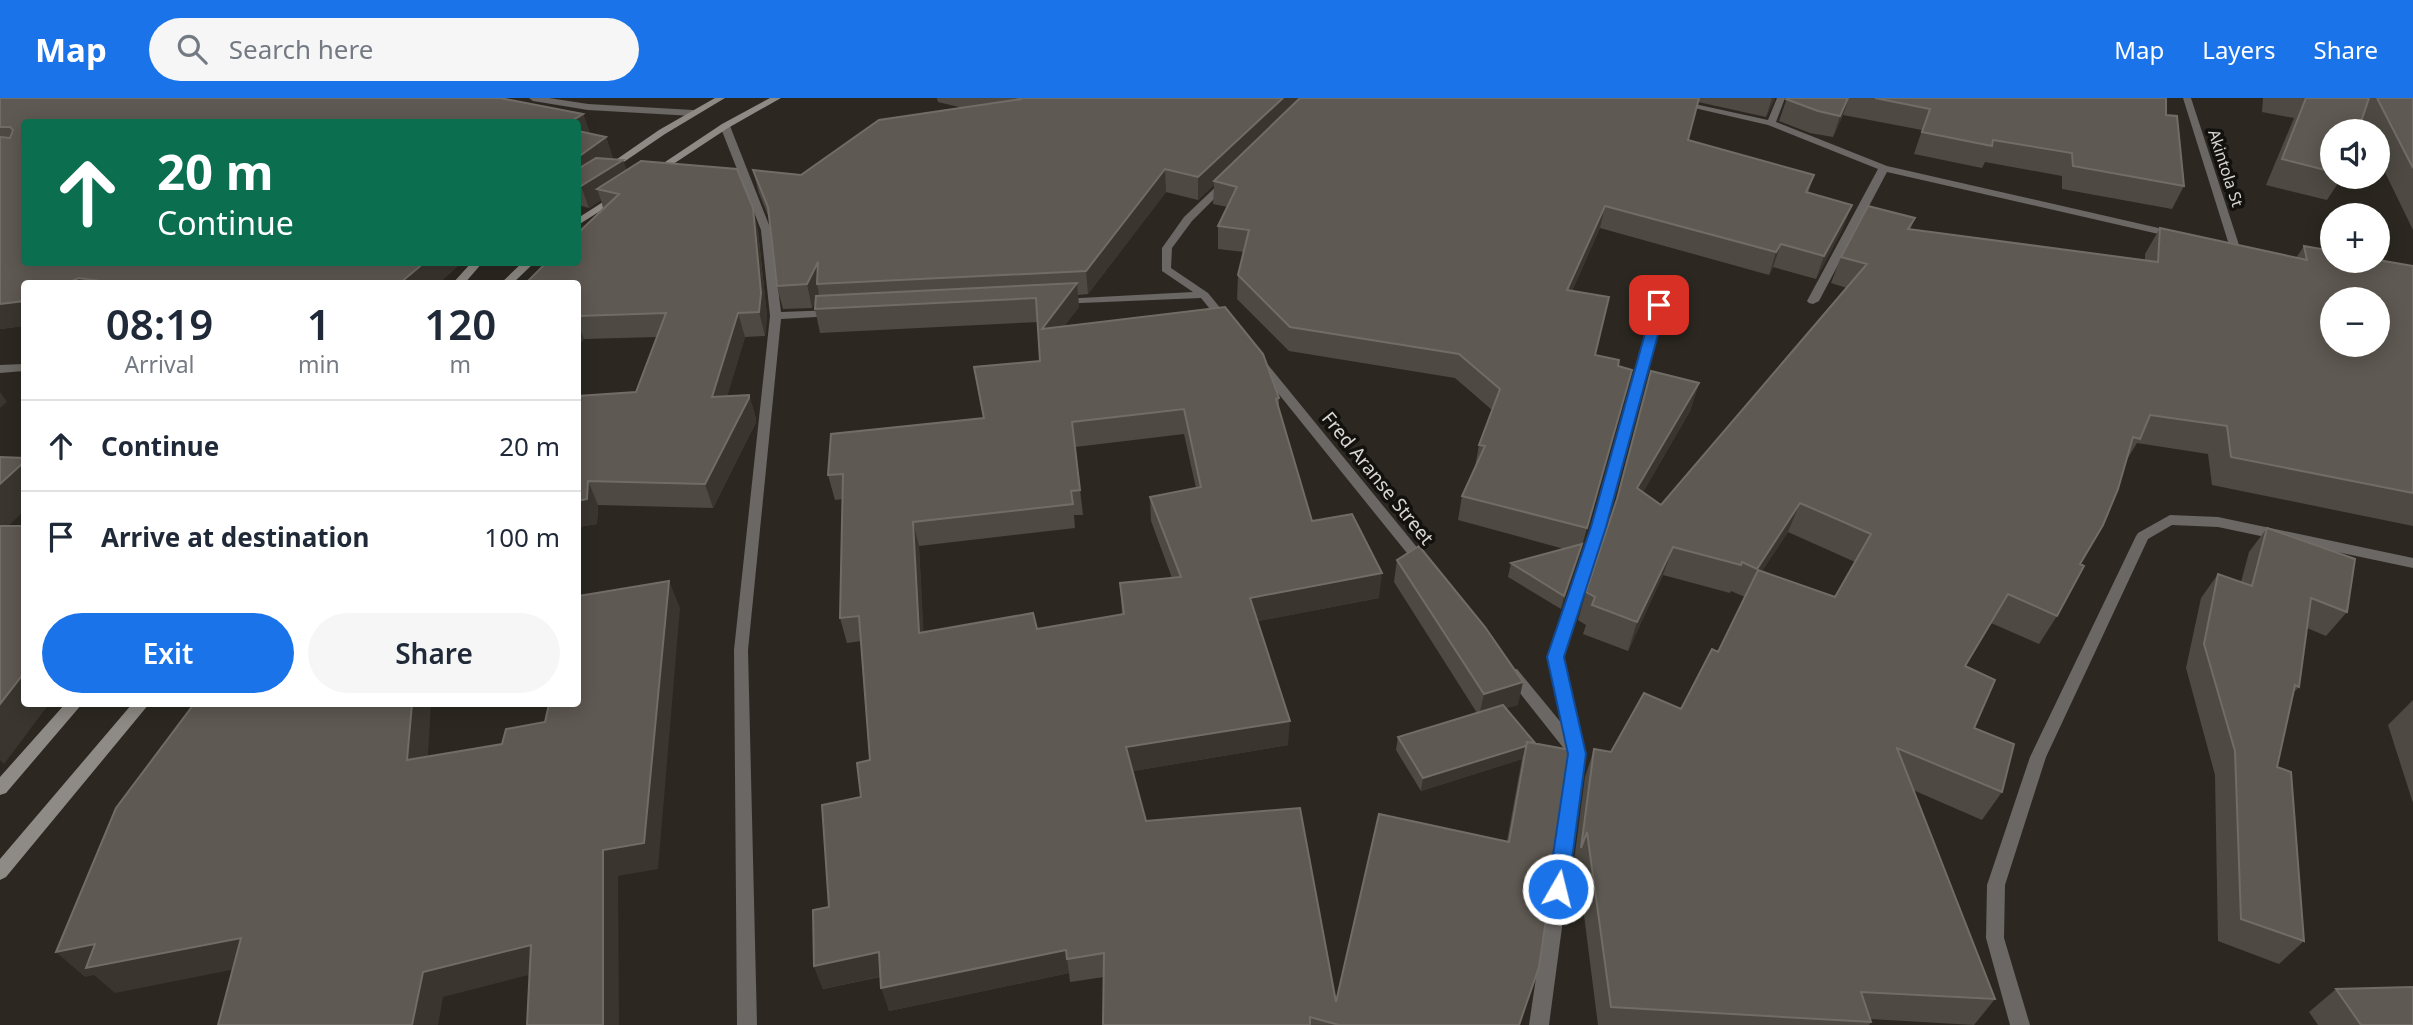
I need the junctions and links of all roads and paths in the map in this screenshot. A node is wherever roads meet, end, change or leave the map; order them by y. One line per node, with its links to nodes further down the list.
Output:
1 (533, 98): 7 (street)
2 (721, 98): 7 (main road)
3 (777, 98): 9 (main road)
4 (1656, 98): 8 (street)
5 (1781, 98): 8 (street)
6 (2187, 98): 18 (street, Akintola St)
7 (693, 113): 13 (main road)
8 (1772, 122): 10 (street)
9 (725, 126): 12 (main road); 29 (street)
10 (1884, 168): 16 (street); 25 (street)
11 (1236, 172): 24 (street, Fred Aranse Street)
12 (645, 178)
13 (581, 188)
14 (623, 193): 15 (main road)
15 (581, 220)
16 (2181, 236)
17 (2221, 245): 18 (street)
18 (2235, 248): 19 (street)
19 (2248, 251)
20 (474, 266): 22 (main road)
21 (525, 266): 23 (main road)
22 (461, 280)
23 (510, 280)
24 (1204, 295): 26 (street); 33 (street, Fred Aranse Street)
25 (1813, 301)
26 (1052, 302)
27 (1659, 305): 37 (street)
28 (845, 313): 29 (street)
29 (776, 316): 40 (street)
30 (21, 368): 31 (street)
31 (0, 369)
32 (2413, 563): 42 (street)
33 (1430, 572)
34 (1499, 658): 37 (street)
35 (72, 707): 38 (main road)
36 (138, 707): 39 (main road)
37 (1577, 754): 41 (street)
38 (0, 788)
39 (0, 872)
40 (747, 1025)
41 (1539, 1025)
42 (2020, 1025)

